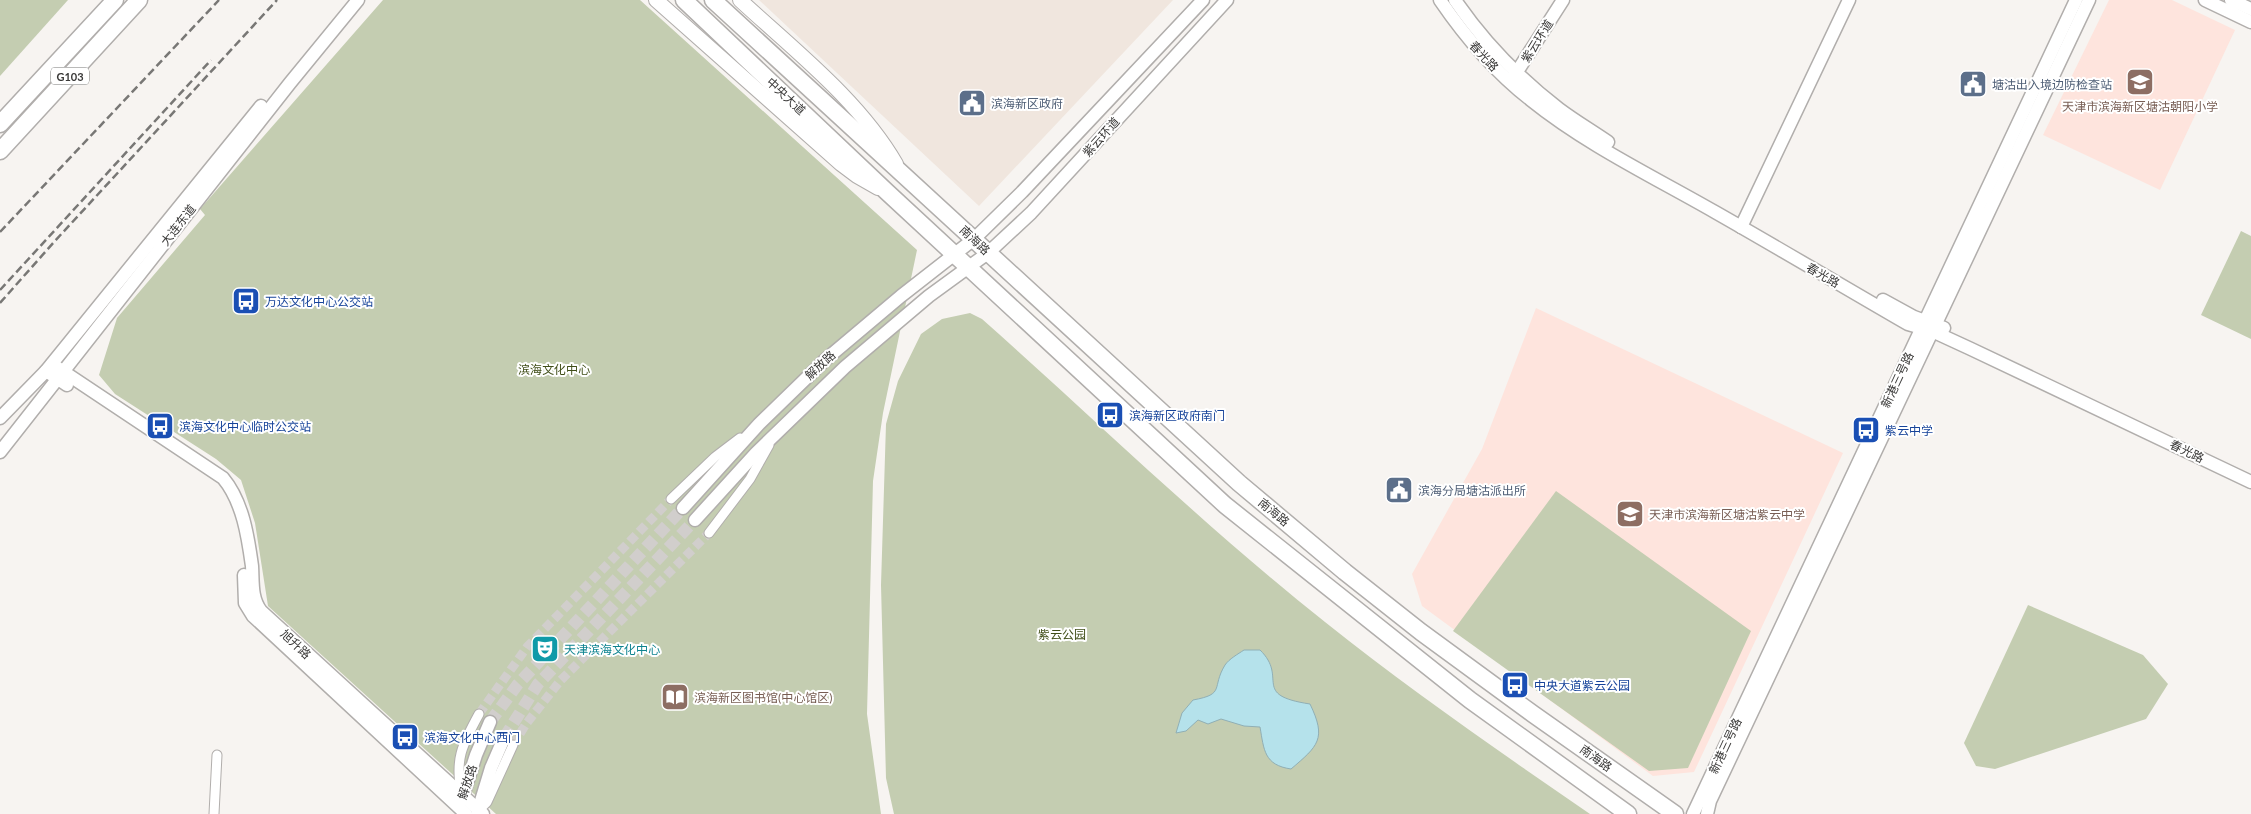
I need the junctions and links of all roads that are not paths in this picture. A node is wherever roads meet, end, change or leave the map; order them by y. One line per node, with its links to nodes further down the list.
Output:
1 (115, 0): 23 (highway, G103)
2 (139, 0): 24 (highway, G103)
3 (349, 0): 33 (street, 大连东道)
4 (358, 0): 34 (street, 大连东道)
5 (656, 0): 26 (main road)
6 (684, 0): 26 (highway, 中央大道)
7 (713, 0): 25 (highway, 中央大道)
8 (740, 0): 25 (main road)
9 (1202, 0): 28 (street, 紫云环道)
10 (1227, 0): 29 (street, 紫云环道)
11 (1440, 0): 22 (street, 春光路)
12 (1455, 0): 22 (street, 春光路)
13 (1553, 0): 22 (street, 紫云环道)
14 (1563, 0): 22 (street, 紫云环道)
15 (1849, 0): 27 (street)
16 (2076, 0): 32 (street, 新港三号路)
17 (2089, 0): 32 (street, 新港三号路)
18 (2205, 0): 21 (street)
19 (2231, 0): 20 (street)
20 (2251, 9)
21 (2251, 22)
22 (1510, 74): 27 (street, 春光路)
23 (0, 124)
24 (0, 151)
25 (903, 175): 28 (highway, 南海路)
26 (887, 192): 30 (highway, 南海路)
27 (1743, 224): 32 (street, 春光路)
28 (974, 239): 29 (highway, 南海路); 30 (street, 解放路)
29 (988, 252): 31 (street, 紫云环道); 52 (highway, 南海路)
30 (955, 255): 31 (highway, 南海路); 36 (street, 解放路)
31 (970, 268): 37 (street, 解放路); 51 (highway, 南海路)
32 (1928, 326): 39 (street, 春光路); 40 (street, 春光路); 53 (street, 新港三号路); 54 (street, 新港三号路)
33 (49, 368): 34 (street, 旭升路); 35 (street, 大连东道)
34 (61, 375): 38 (street, 大连东道); 49 (street, 旭升路)
35 (0, 418)
36 (758, 424): 41 (street); 42 (street, 解放路)
37 (774, 435): 43 (street, 解放路); 44 (street)
38 (0, 452)
39 (2251, 474)
40 (2251, 482)
41 (672, 499)
42 (683, 508)
43 (695, 520)
44 (709, 533)
45 (479, 714): 49 (street)
46 (490, 722): 49 (street, 解放路)
47 (508, 742): 49 (street, 解放路)
48 (217, 755): 50 (street)
49 (469, 810)
50 (214, 814)
51 (1628, 814)
52 (1675, 814)
53 (1693, 814)
54 (1707, 814)

